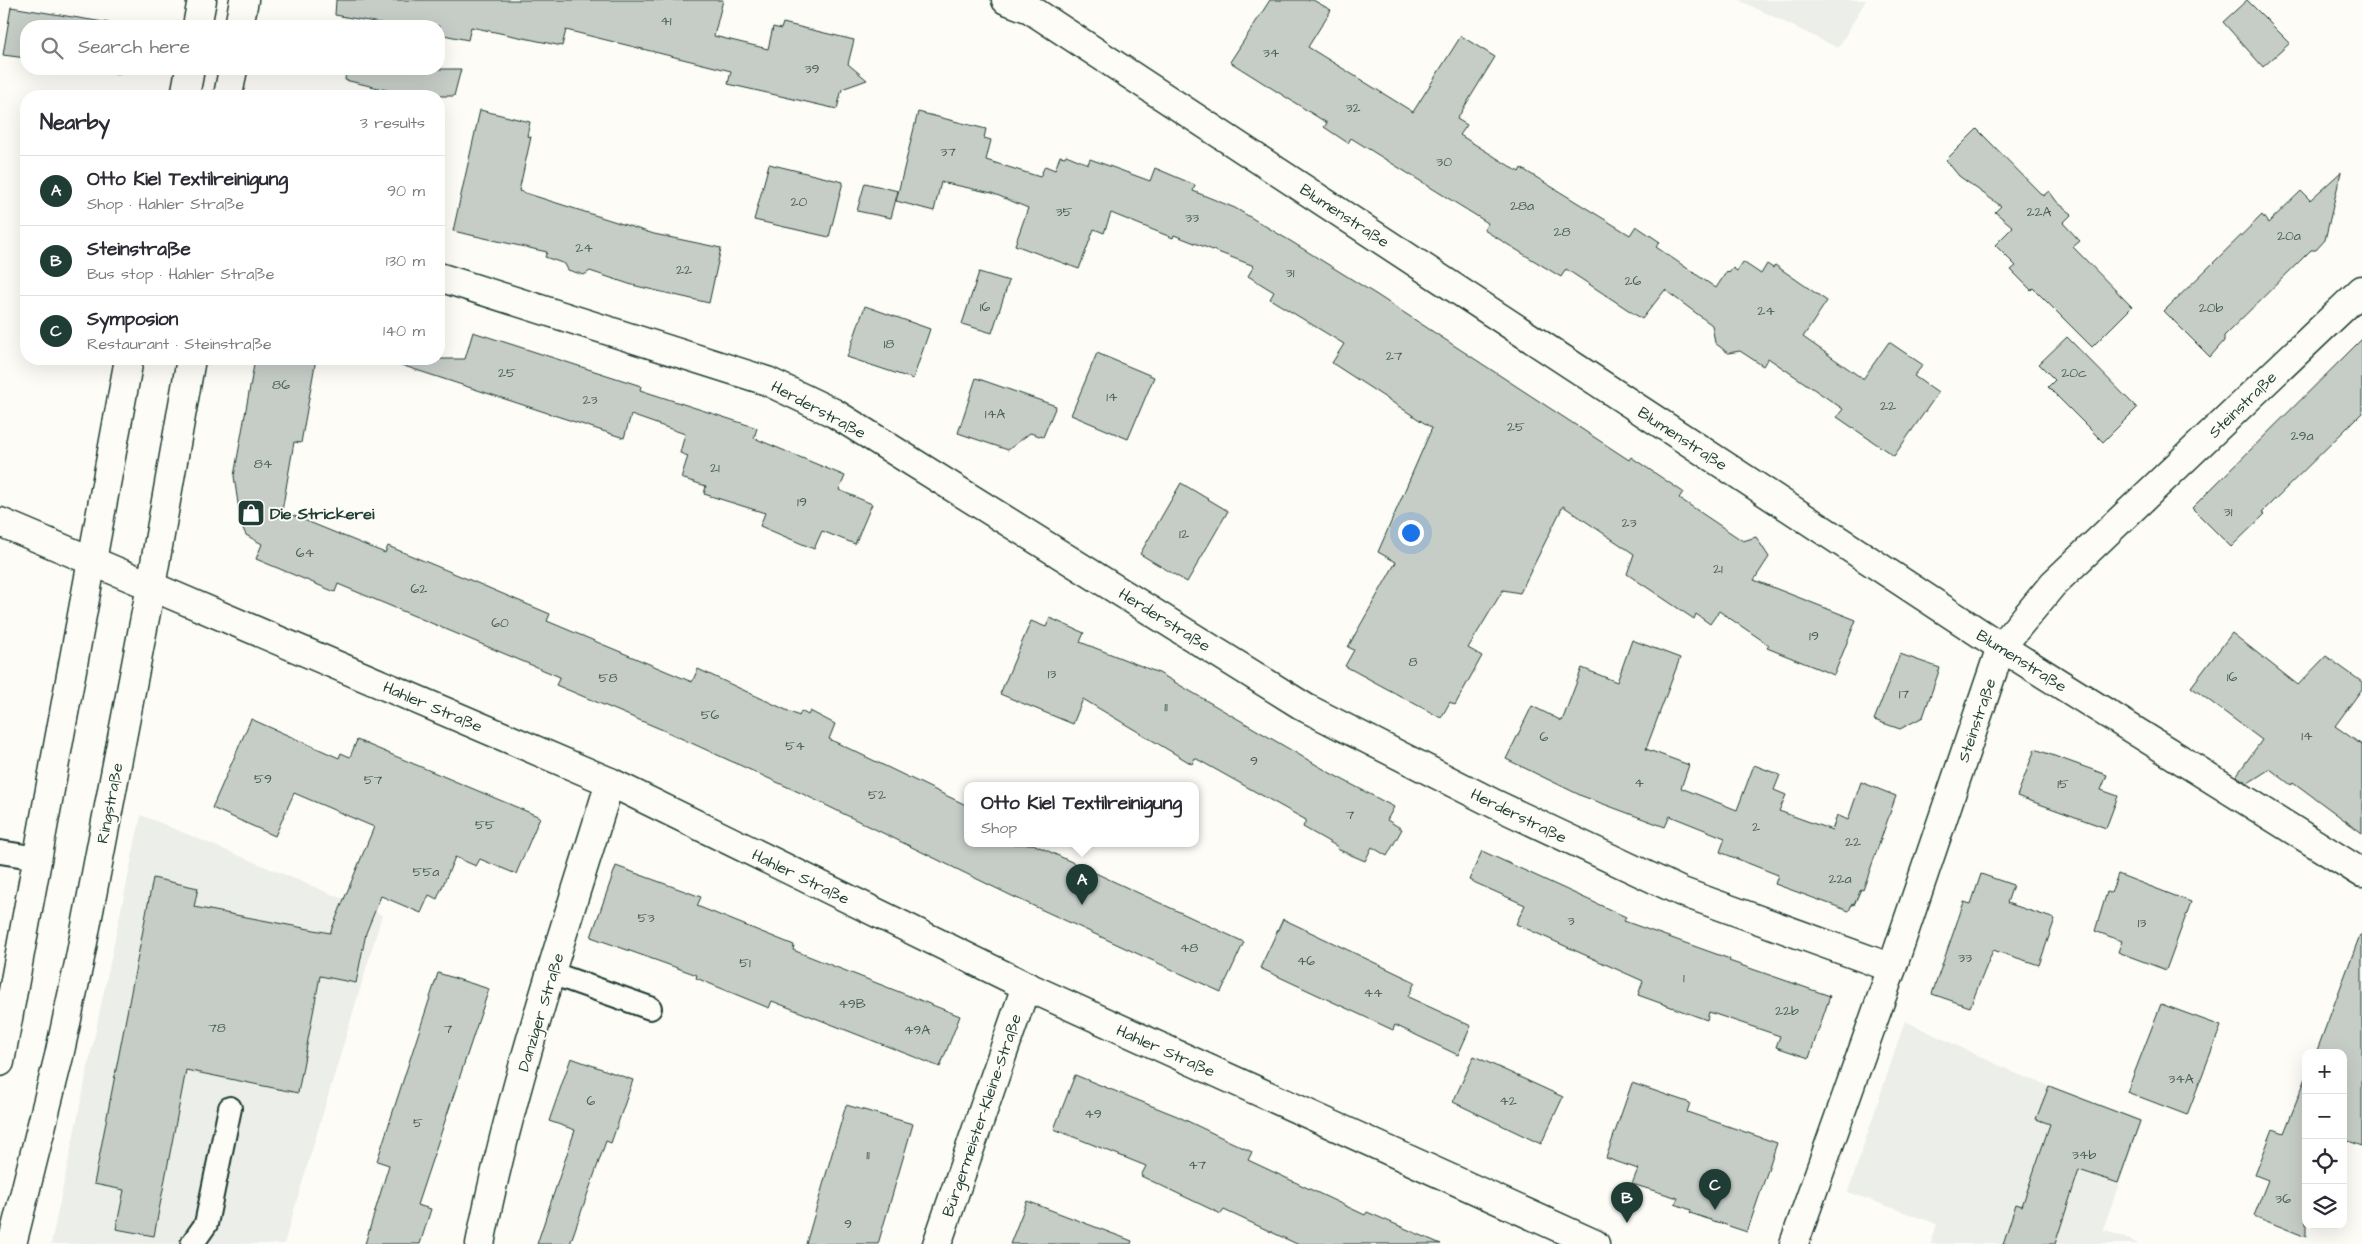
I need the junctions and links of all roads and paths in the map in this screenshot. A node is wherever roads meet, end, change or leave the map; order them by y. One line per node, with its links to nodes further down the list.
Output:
1 (202, 0): 4 (street)
2 (244, 0): 5 (street)
3 (1006, 0): 17 (street, Blumenstraße)
4 (199, 20)
5 (241, 20)
6 (189, 75): 8 (street)
7 (231, 75): 9 (street)
8 (186, 90)
9 (229, 90)
10 (445, 279): 22 (street, Herderstraße)
11 (2362, 290): 17 (street, Steinstraße)
12 (129, 365): 15 (street)
13 (189, 365): 16 (street, Ringstraße)
14 (0, 522): 15 (street, Hahler Straße)
15 (93, 562): 16 (street, Hahler Straße); 20 (street)
16 (150, 586): 18 (street, Hahler Straße); 28 (street, Ringstraße)
17 (2001, 647): 21 (street, Blumenstraße); 22 (street, Steinstraße)
18 (610, 782): 23 (street, Danziger Straße); 24 (street, Hahler Straße)
19 (0, 852): 20 (lane)
20 (38, 858): 26 (street)
21 (2362, 873)
22 (1892, 968): 33 (street, Steinstraße)
23 (552, 973): 25 (lane); 30 (street, Danziger Straße)
24 (1026, 986): 31 (street, Bürgermeister-Kleine-Straße); 32 (street, Hahler Straße)
25 (650, 1008)
26 (0, 1062)
27 (230, 1108): 29 (lane)
28 (12, 1244)
29 (192, 1244)
30 (480, 1244)
31 (937, 1244)
32 (1595, 1244)
33 (1794, 1244)

